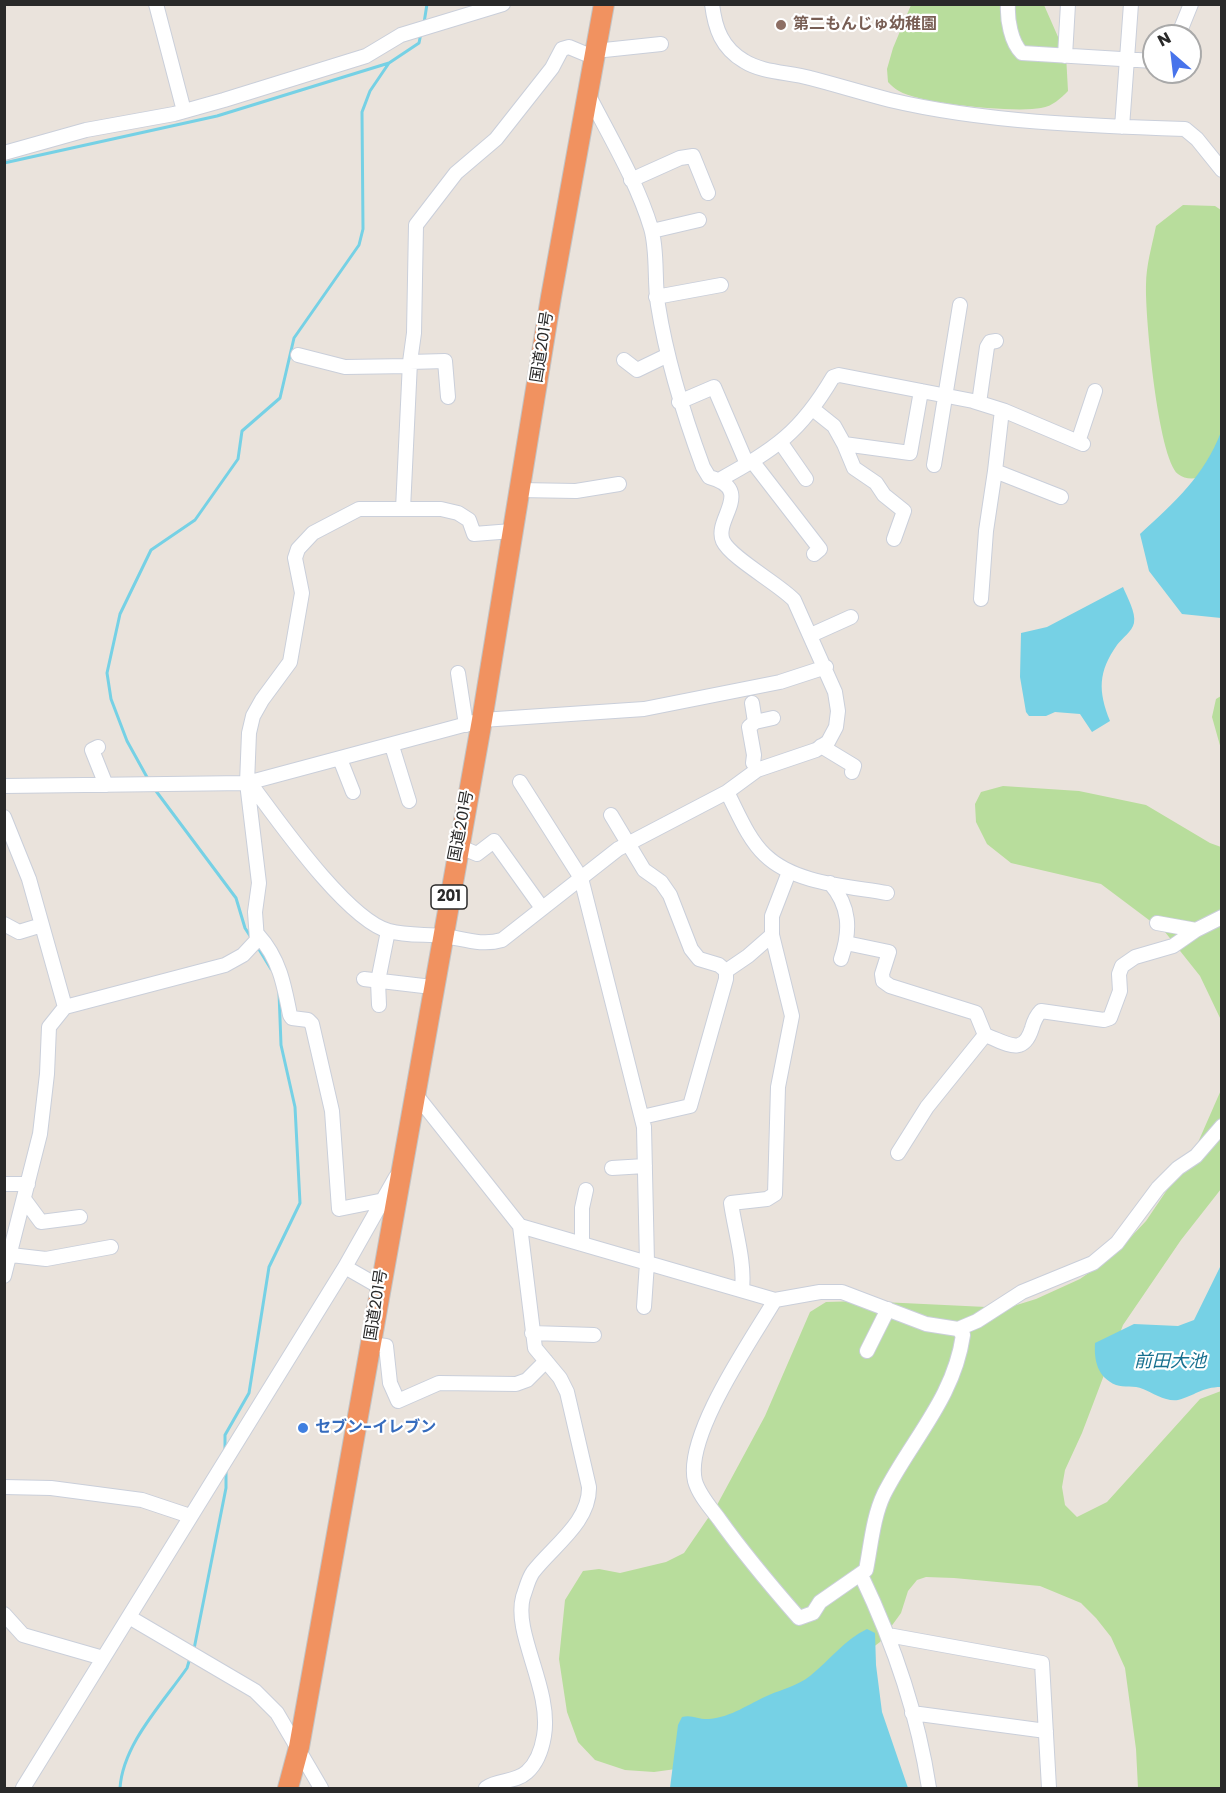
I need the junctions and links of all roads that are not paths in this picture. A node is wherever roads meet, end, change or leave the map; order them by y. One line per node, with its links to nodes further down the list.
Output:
1 (156, 4): 16 (street)
2 (503, 4): 16 (street)
3 (604, 4): 11 (highway, 国道201号 / 201)
4 (712, 4): 17 (street)
5 (1008, 4): 12 (street)
6 (1068, 4): 12 (street)
7 (1131, 4): 13 (street)
8 (1191, 4): 9 (street)
9 (1183, 24)
10 (661, 44): 11 (street)
11 (594, 54): 15 (highway, 国道201号 / 201); 31 (street)
12 (1065, 56): 13 (street)
13 (1127, 60): 14 (street); 17 (street)
14 (1142, 61)
15 (589, 96): 20 (street); 50 (highway, 国道201号 / 201)
16 (184, 111): 18 (street)
17 (1122, 127): 19 (street)
18 (4, 153)
19 (1221, 170)
20 (631, 180): 21 (street); 23 (street)
21 (708, 193)
22 (699, 220): 23 (street)
23 (652, 231): 25 (street)
24 (721, 285): 25 (street)
25 (656, 297): 29 (street)
26 (960, 305): 34 (street)
27 (996, 341): 37 (street)
28 (298, 355): 31 (street)
29 (666, 356): 30 (street); 36 (street)
30 (624, 360)
31 (410, 364): 35 (street); 52 (street)
32 (921, 391): 34 (street); 38 (street); 40 (street)
33 (1095, 391): 39 (street)
34 (946, 396): 37 (street); 43 (street)
35 (448, 397)
36 (679, 402): 44 (street); 48 (street)
37 (979, 403): 39 (street)
38 (814, 410): 41 (street); 42 (street)
39 (1002, 410): 46 (street)
40 (912, 442): 42 (street); 43 (street)
41 (781, 443): 44 (street); 47 (street)
42 (844, 444): 54 (street)
43 (937, 446): 45 (street)
44 (750, 463): 48 (street); 55 (street)
45 (934, 465)
46 (995, 471): 51 (street); 56 (street)
47 (806, 479)
48 (719, 480): 58 (street)
49 (619, 484): 50 (street)
50 (519, 490): 53 (highway, 国道201号 / 201)
51 (1061, 497)
52 (403, 510): 53 (street); 74 (street)
53 (512, 531): 64 (highway, 国道201号 / 201)
54 (894, 538)
55 (821, 549)
56 (981, 599)
57 (851, 617): 58 (street)
58 (811, 635): 59 (street)
59 (826, 667): 64 (street); 66 (street)
60 (458, 673): 64 (street)
61 (752, 703): 63 (street)
62 (773, 718): 63 (street)
63 (755, 722): 69 (street)
64 (474, 723): 65 (street); 83 (highway, 国道201号 / 201)
65 (392, 746): 68 (street); 79 (street)
66 (821, 746): 70 (street); 71 (street)
67 (98, 747): 75 (street)
68 (340, 759): 74 (street); 77 (street)
69 (753, 764): 70 (street); 72 (street)
70 (774, 764): 72 (street)
71 (852, 771)
72 (742, 781): 78 (street)
73 (520, 782): 85 (street)
74 (248, 783): 75 (street); 94 (street); 97 (street)
75 (106, 785): 76 (street)
76 (4, 786)
77 (353, 792)
78 (727, 792): 82 (street); 84 (street)
79 (409, 801)
80 (611, 815): 82 (street)
81 (4, 817): 92 (street)
82 (628, 844): 85 (street); 100 (street)
83 (458, 846): 88 (street); 96 (highway, 国道201号 / 201)
84 (789, 872): 86 (street); 95 (street)
85 (581, 878): 88 (street); 107 (street)
86 (830, 883): 87 (street); 98 (street)
87 (887, 893)
88 (542, 908): 96 (street)
89 (1221, 917): 93 (street)
90 (1157, 923): 93 (street)
91 (4, 924): 92 (street)
92 (42, 925): 104 (street)
93 (1196, 930): 105 (street)
94 (388, 931): 96 (street); 101 (street)
95 (772, 935): 100 (street); 127 (street)
96 (441, 936): 102 (highway, 国道201号 / 201)
97 (255, 941): 104 (street); 117 (street)
98 (846, 943): 99 (street); 105 (street)
99 (841, 959)
100 (726, 971): 107 (street)
101 (371, 980): 102 (street); 103 (street)
102 (432, 987): 106 (highway, 国道201号 / 201)
103 (379, 1005)
104 (65, 1007): 114 (street)
105 (985, 1035): 109 (street)
106 (413, 1091): 112 (highway, 国道201号 / 201); 119 (street)
107 (642, 1117): 110 (street)
108 (1221, 1126): 131 (street)
109 (898, 1153)
110 (645, 1166): 111 (street); 123 (street)
111 (612, 1168)
112 (400, 1170): 117 (street); 126 (highway, 国道201号 / 201)
113 (4, 1184): 114 (street)
114 (28, 1184): 116 (street)
115 (586, 1190): 120 (street)
116 (24, 1199): 118 (street); 122 (street)
117 (384, 1200): 124 (street)
118 (80, 1217)
119 (520, 1226): 120 (street); 132 (street)
120 (582, 1244): 123 (street)
121 (111, 1247): 122 (street)
122 (11, 1255): 125 (street)
123 (647, 1263): 127 (street); 129 (street)
124 (345, 1267): 126 (street); 138 (street)
125 (4, 1276)
126 (380, 1287): 134 (highway, 国道201号 / 201)
127 (742, 1289): 128 (street)
128 (775, 1300): 130 (street); 139 (street)
129 (644, 1307)
130 (888, 1309): 131 (street); 135 (street)
131 (958, 1329): 139 (street)
132 (532, 1333): 133 (street); 136 (street)
133 (594, 1335)
134 (371, 1344): 136 (street); 146 (highway, 国道201号 / 201)
135 (867, 1351)
136 (546, 1362): 150 (street)
137 (4, 1487): 138 (street)
138 (190, 1516): 141 (street)
139 (861, 1575): 142 (street)
140 (4, 1614): 143 (street)
141 (129, 1617): 143 (street); 146 (street)
142 (888, 1635): 144 (street); 145 (street)
143 (103, 1658): 147 (street)
144 (912, 1713): 145 (street); 151 (street)
145 (1046, 1731): 152 (street)
146 (298, 1747): 148 (highway, 国道201号 / 201); 149 (street)
147 (23, 1788)
148 (288, 1788)
149 (321, 1788)
150 (486, 1788)
151 (929, 1788)
152 (1049, 1788)

